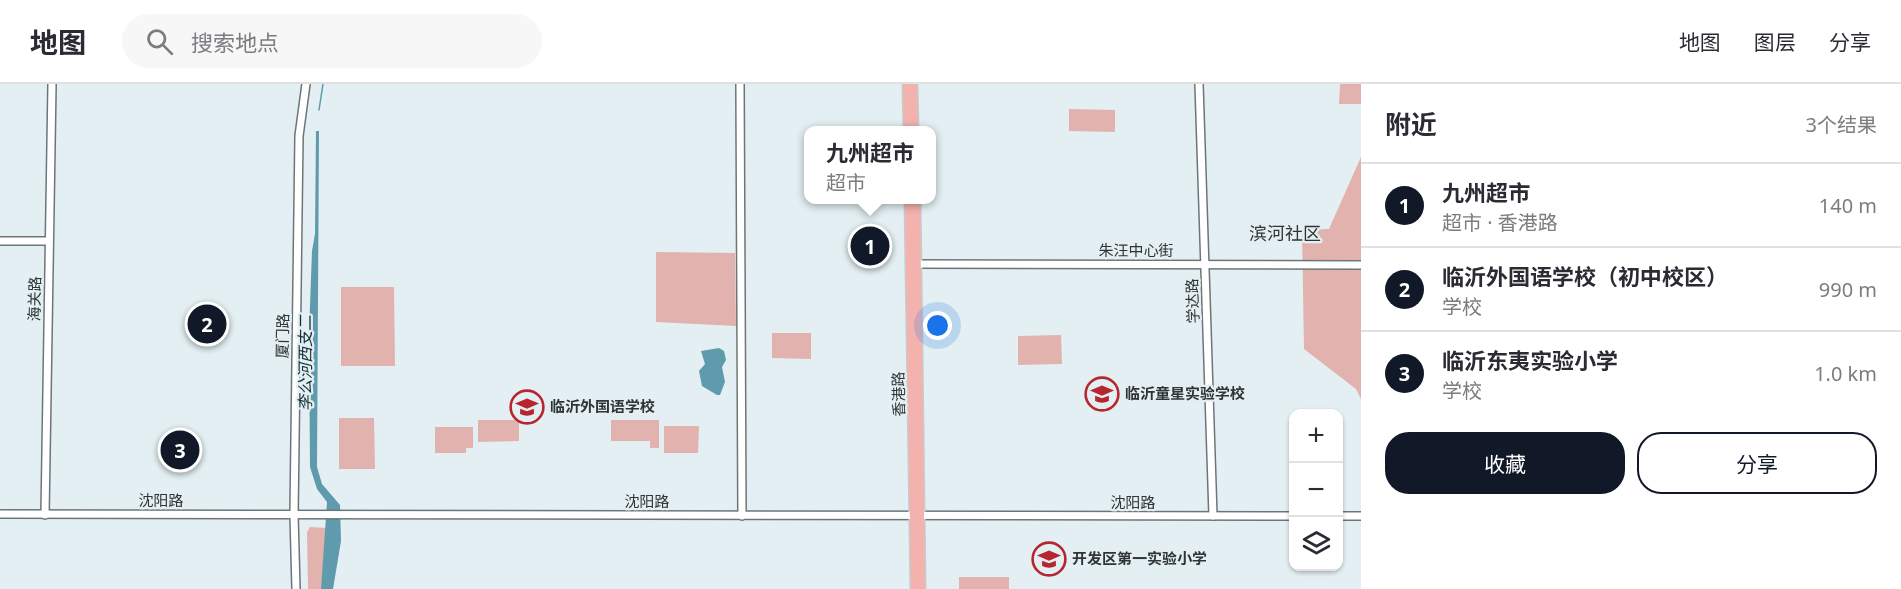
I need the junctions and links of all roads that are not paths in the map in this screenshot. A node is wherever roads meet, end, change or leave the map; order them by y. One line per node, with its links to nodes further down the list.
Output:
1 (52, 84): 12 (street, 海关路)
2 (306, 84): 18 (street, 厦门路)
3 (740, 84): 19 (street)
4 (907, 84): 7 (main road)
5 (913, 84): 8 (main road)
6 (1199, 84): 14 (street, 学达路)
7 (908, 126)
8 (914, 126)
9 (909, 204): 13 (main road, 香港路)
10 (916, 204): 13 (main road, 香港路)
11 (0, 241): 12 (street)
12 (49, 242): 17 (street, 海关路)
13 (914, 264): 14 (street, 朱汪中心街); 20 (main road, 香港路)
14 (1205, 264): 15 (street, 朱汪中心街); 21 (street, 学达路)
15 (1361, 265)
16 (0, 514): 17 (street, 沈阳路)
17 (45, 514): 18 (street, 沈阳路)
18 (294, 515): 19 (street, 沈阳路); 25 (street, 厦门路)
19 (742, 516): 20 (street, 沈阳路)
20 (917, 516): 21 (street, 沈阳路); 26 (main road, 香港路); 27 (main road, 香港路)
21 (1213, 516): 22 (street, 沈阳路)
22 (1289, 516)
23 (1343, 516): 24 (street)
24 (1361, 516)
25 (296, 589)
26 (915, 589)
27 (921, 589)

